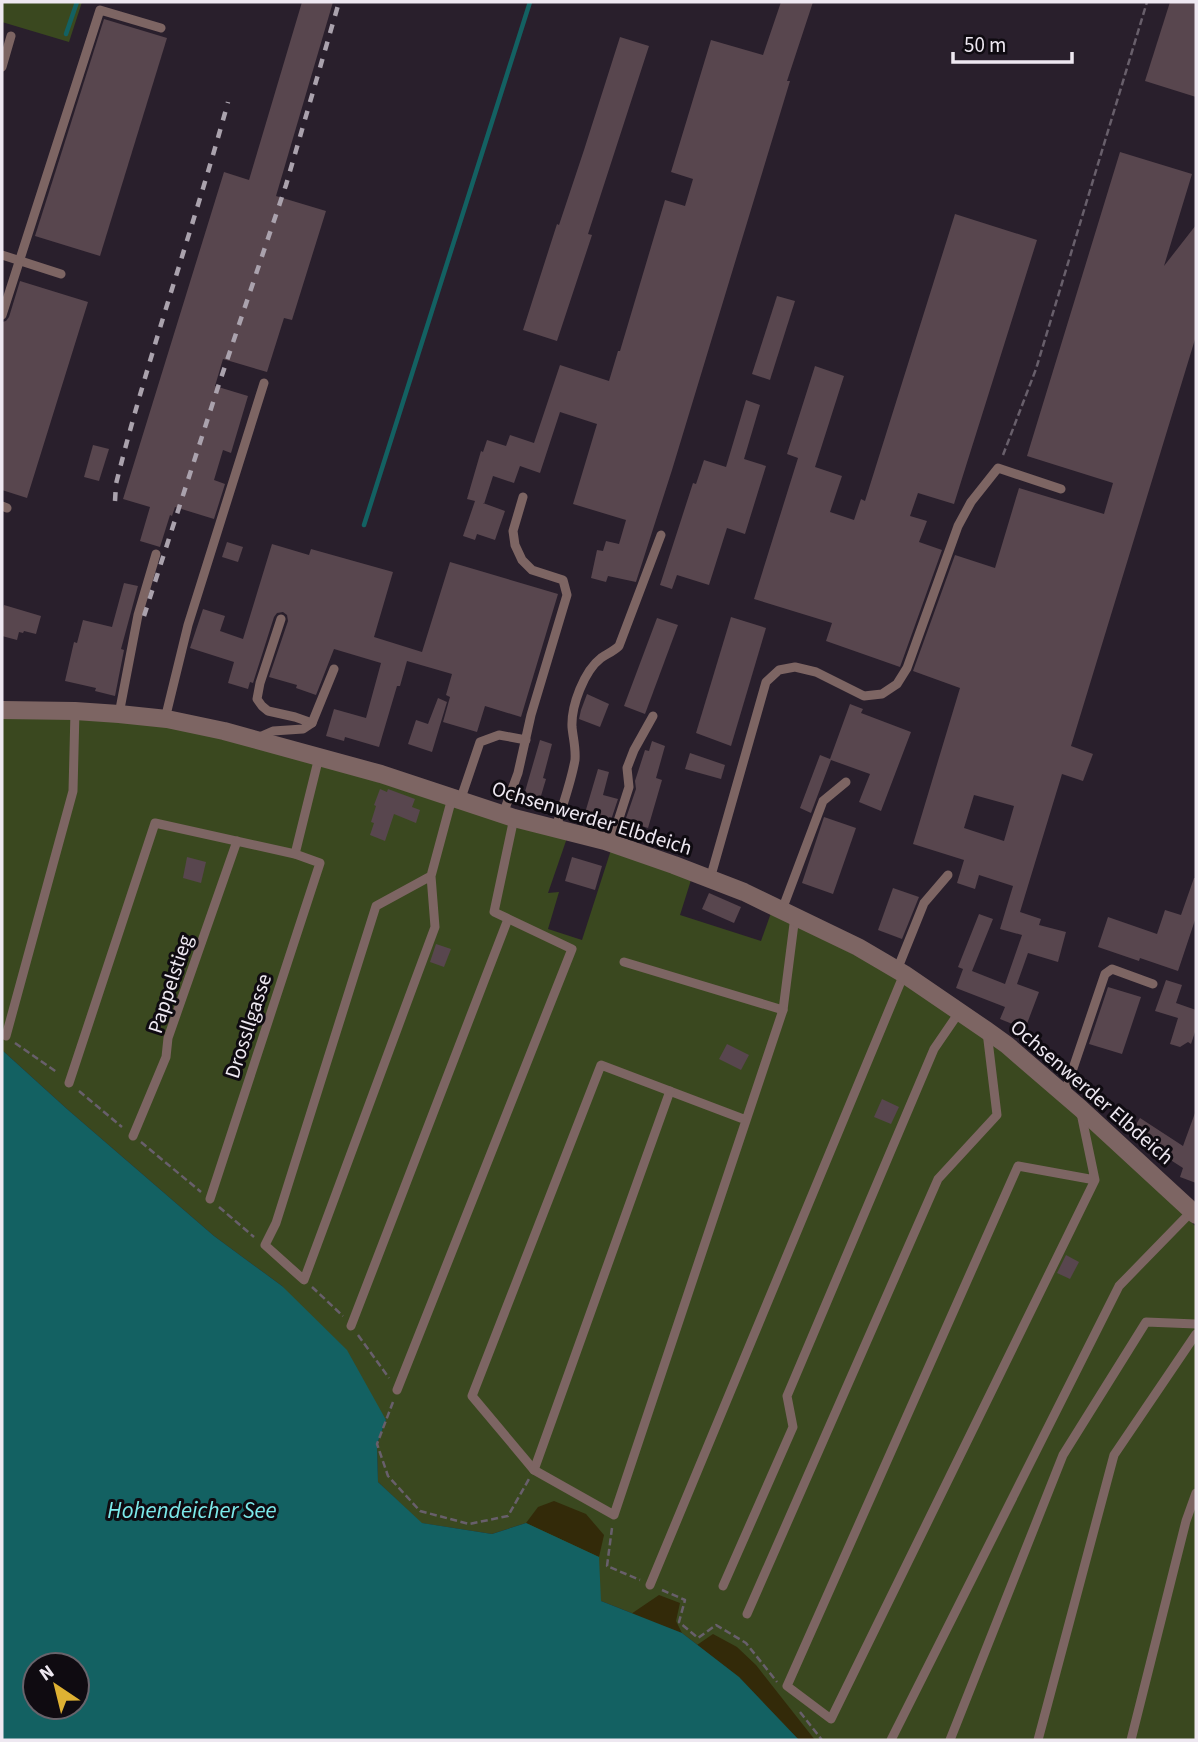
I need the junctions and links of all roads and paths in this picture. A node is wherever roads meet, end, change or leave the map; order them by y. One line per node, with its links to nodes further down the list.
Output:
1 (1147, 2): 10 (path)
2 (161, 28): 6 (lane)
3 (11, 36): 4 (lane)
4 (2, 67)
5 (2, 255): 6 (lane)
6 (19, 261): 7 (lane); 8 (lane)
7 (61, 274)
8 (2, 315)
9 (264, 383): 21 (lane)
10 (998, 468): 11 (lane); 35 (lane)
11 (1061, 489)
12 (523, 496): 24 (lane)
13 (661, 536): 29 (lane)
14 (156, 554): 19 (lane)
15 (281, 619): 22 (lane)
16 (334, 669): 22 (lane)
17 (2, 710): 18 (street, Ochsenwerder Elbdeich)
18 (75, 711): 19 (street, Ochsenwerder Elbdeich); 44 (lane)
19 (119, 714): 21 (street, Ochsenwerder Elbdeich)
20 (653, 716): 31 (lane)
21 (165, 719): 23 (street, Ochsenwerder Elbdeich)
22 (312, 723): 23 (lane)
23 (256, 739): 25 (street, Ochsenwerder Elbdeich)
24 (526, 740): 27 (lane); 28 (lane)
25 (319, 757): 27 (street, Ochsenwerder Elbdeich); 32 (lane)
26 (846, 782): 36 (lane)
27 (456, 800): 28 (street, Ochsenwerder Elbdeich); 34 (lane)
28 (508, 816): 29 (street, Ochsenwerder Elbdeich); 37 (lane)
29 (556, 828): 31 (street, Ochsenwerder Elbdeich)
30 (237, 841): 32 (lane); 45 (lane); 50 (lane, Pappelstieg)
31 (611, 844): 35 (street, Ochsenwerder Elbdeich)
32 (295, 855): 52 (lane, Drossllgasse)
33 (948, 875): 39 (lane)
34 (431, 876): 54 (lane); 55 (lane)
35 (710, 879): 36 (street, Ochsenwerder Elbdeich)
36 (789, 913): 39 (street, Ochsenwerder Elbdeich); 41 (lane)
37 (509, 919): 57 (lane); 59 (lane)
38 (624, 962): 41 (lane)
39 (901, 972): 42 (street, Ochsenwerder Elbdeich); 63 (lane)
40 (1153, 984): 47 (lane)
41 (783, 1010): 49 (lane)
42 (960, 1011): 43 (street, Ochsenwerder Elbdeich); 64 (lane)
43 (986, 1030): 47 (street, Ochsenwerder Elbdeich); 65 (lane)
44 (6, 1036): 45 (path)
45 (69, 1083): 50 (path)
46 (670, 1091): 49 (lane); 60 (lane); 60 (lane)
47 (1064, 1095): 48 (street, Ochsenwerder Elbdeich)
48 (1080, 1108): 51 (lane); 53 (street, Ochsenwerder Elbdeich)
49 (746, 1120): 62 (lane)
50 (133, 1136): 52 (path)
51 (1095, 1181): 51 (lane)
52 (210, 1199): 54 (path)
53 (1195, 1211): 69 (lane)
54 (265, 1245): 55 (lane)
55 (304, 1280): 57 (path)
56 (1196, 1324): 70 (lane)
57 (351, 1326): 59 (path)
58 (1196, 1334): 71 (lane)
59 (397, 1390): 60 (path)
60 (534, 1470): 62 (lane)
61 (1196, 1493): 72 (lane)
62 (614, 1516): 63 (path)
63 (650, 1585): 66 (path)
64 (723, 1586)
65 (747, 1614)
66 (780, 1686)
67 (797, 1708): 68 (path)
68 (822, 1740)
69 (891, 1740)
70 (950, 1740)
71 (1038, 1740)
72 (1131, 1740)

